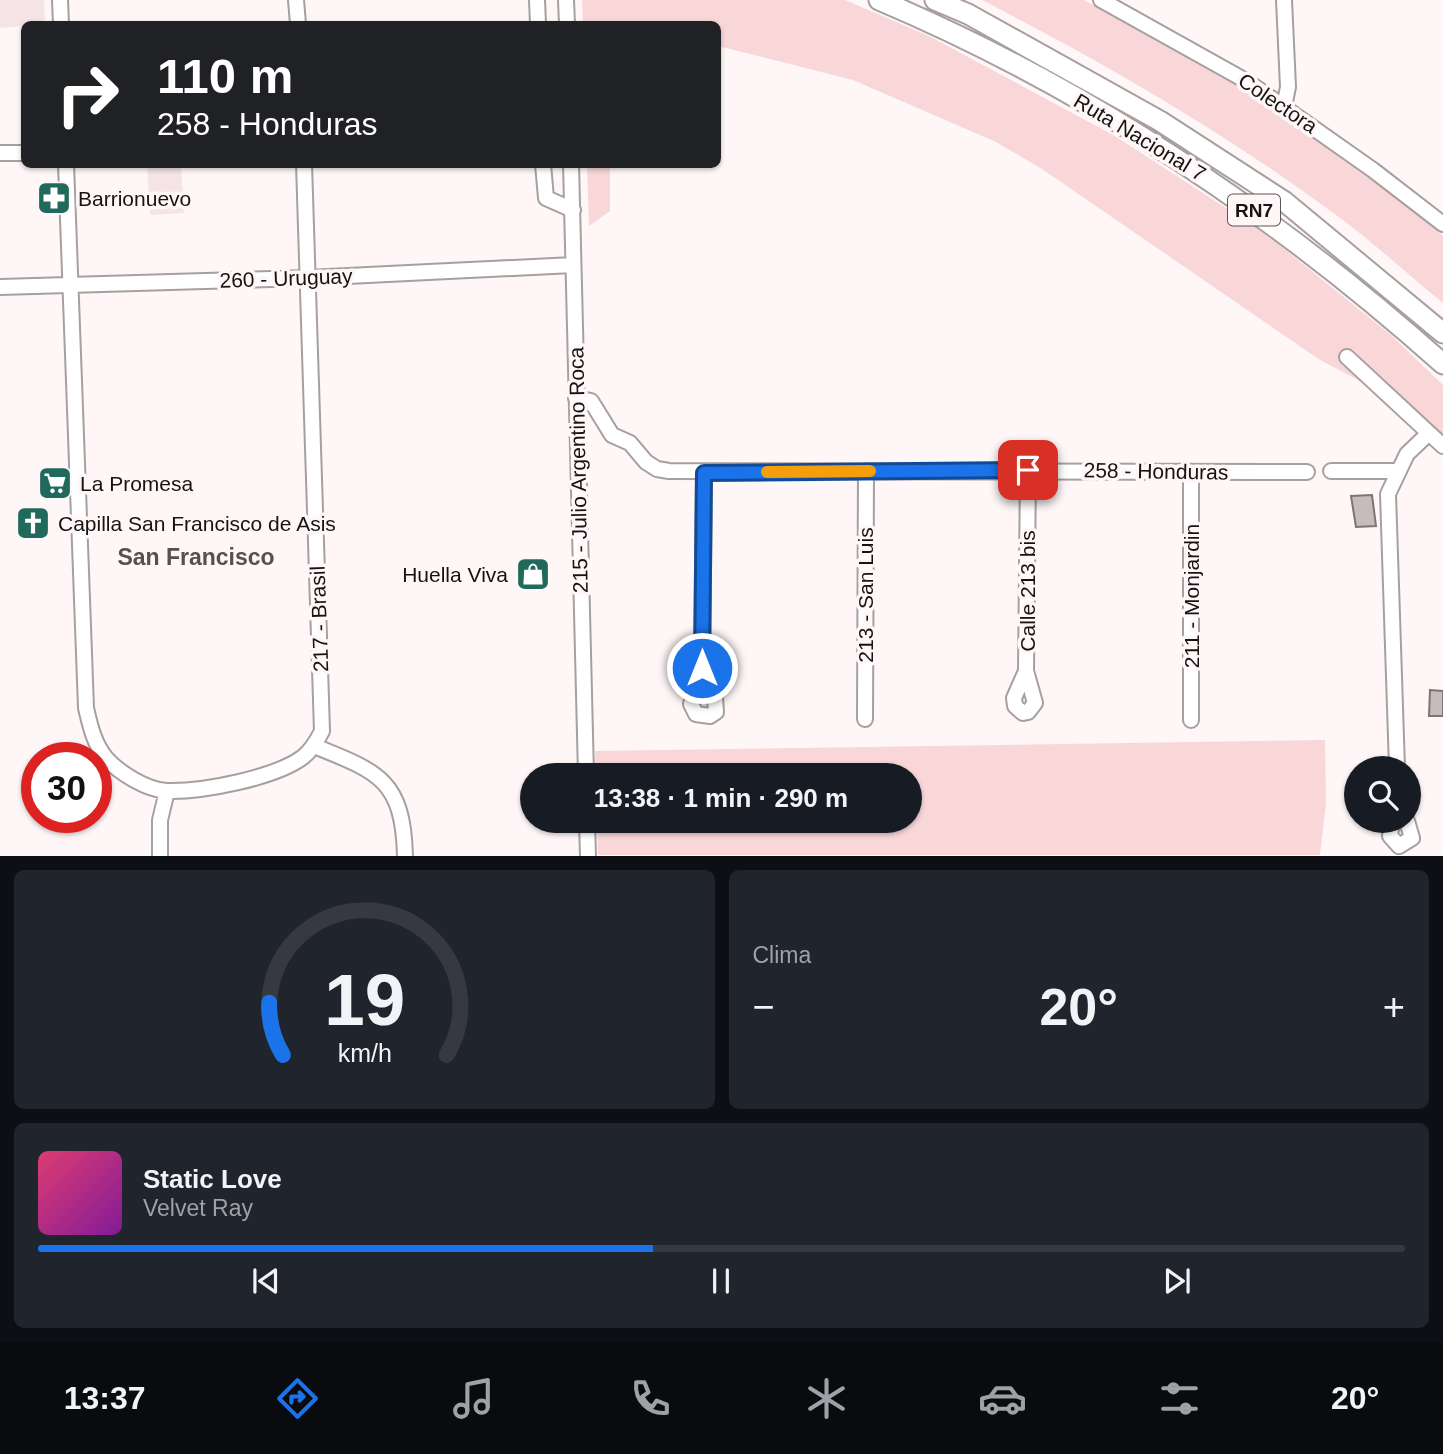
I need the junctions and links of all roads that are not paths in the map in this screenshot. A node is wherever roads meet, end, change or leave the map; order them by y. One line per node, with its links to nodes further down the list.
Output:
1 (60, 0): 11 (street)
2 (296, 0): 12 (street)
3 (537, 0): 13 (street)
4 (566, 0): 14 (street)
5 (879, 0): 30 (highway, Ruta Nacional 7 / RN7)
6 (935, 0): 10 (highway, Ruta Nacional 7 / RN7)
7 (946, 0): 10 (highway)
8 (1101, 0): 15 (street, Colectora)
9 (1284, 0): 15 (street)
10 (968, 14): 28 (highway, Ruta Nacional 7 / RN7)
11 (61, 21)
12 (298, 21)
13 (538, 21)
14 (567, 21)
15 (1284, 107): 23 (street, Colectora)
16 (0, 153): 17 (street)
17 (21, 153)
18 (66, 168): 26 (street)
19 (304, 168): 25 (street, 217 - Brasil)
20 (542, 168): 22 (street)
21 (571, 168): 22 (street, 215 - Julio Argentino Roca)
22 (573, 210): 24 (street, 215 - Julio Argentino Roca)
23 (1443, 224)
24 (573, 265): 25 (street, 260 - Uruguay); 31 (street, 215 - Julio Argentino Roca)
25 (307, 278): 26 (street, 260 - Uruguay); 45 (street, 217 - Brasil)
26 (68, 285): 27 (street, 260 - Uruguay); 48 (street)
27 (0, 287)
28 (1443, 332)
29 (1347, 357): 32 (street)
30 (1443, 363)
31 (576, 398): 40 (street, 258 - Honduras); 47 (street, 215 - Julio Argentino Roca)
32 (1429, 433): 33 (street); 37 (street)
33 (1443, 446)
34 (1028, 470): 35 (street, 258 - Honduras); 38 (street, 258 - Honduras); 42 (street, Calle 213 bis)
35 (866, 471): 40 (street, 258 - Honduras); 43 (street, 213 - San Luis)
36 (1331, 471): 37 (street)
37 (1396, 471): 46 (street)
38 (1191, 472): 39 (street, 258 - Honduras); 44 (street, 211 - Monjardin)
39 (1307, 472)
40 (704, 473): 41 (street)
41 (702, 668)
42 (1026, 671)
43 (864, 719)
44 (1191, 720)
45 (314, 746): 48 (street); 53 (street)
46 (1397, 756)
47 (586, 763)
48 (167, 791): 52 (street)
49 (587, 833): 54 (street)
50 (1390, 833): 51 (street)
51 (1411, 833)
52 (160, 856)
53 (405, 856)
54 (588, 856)

